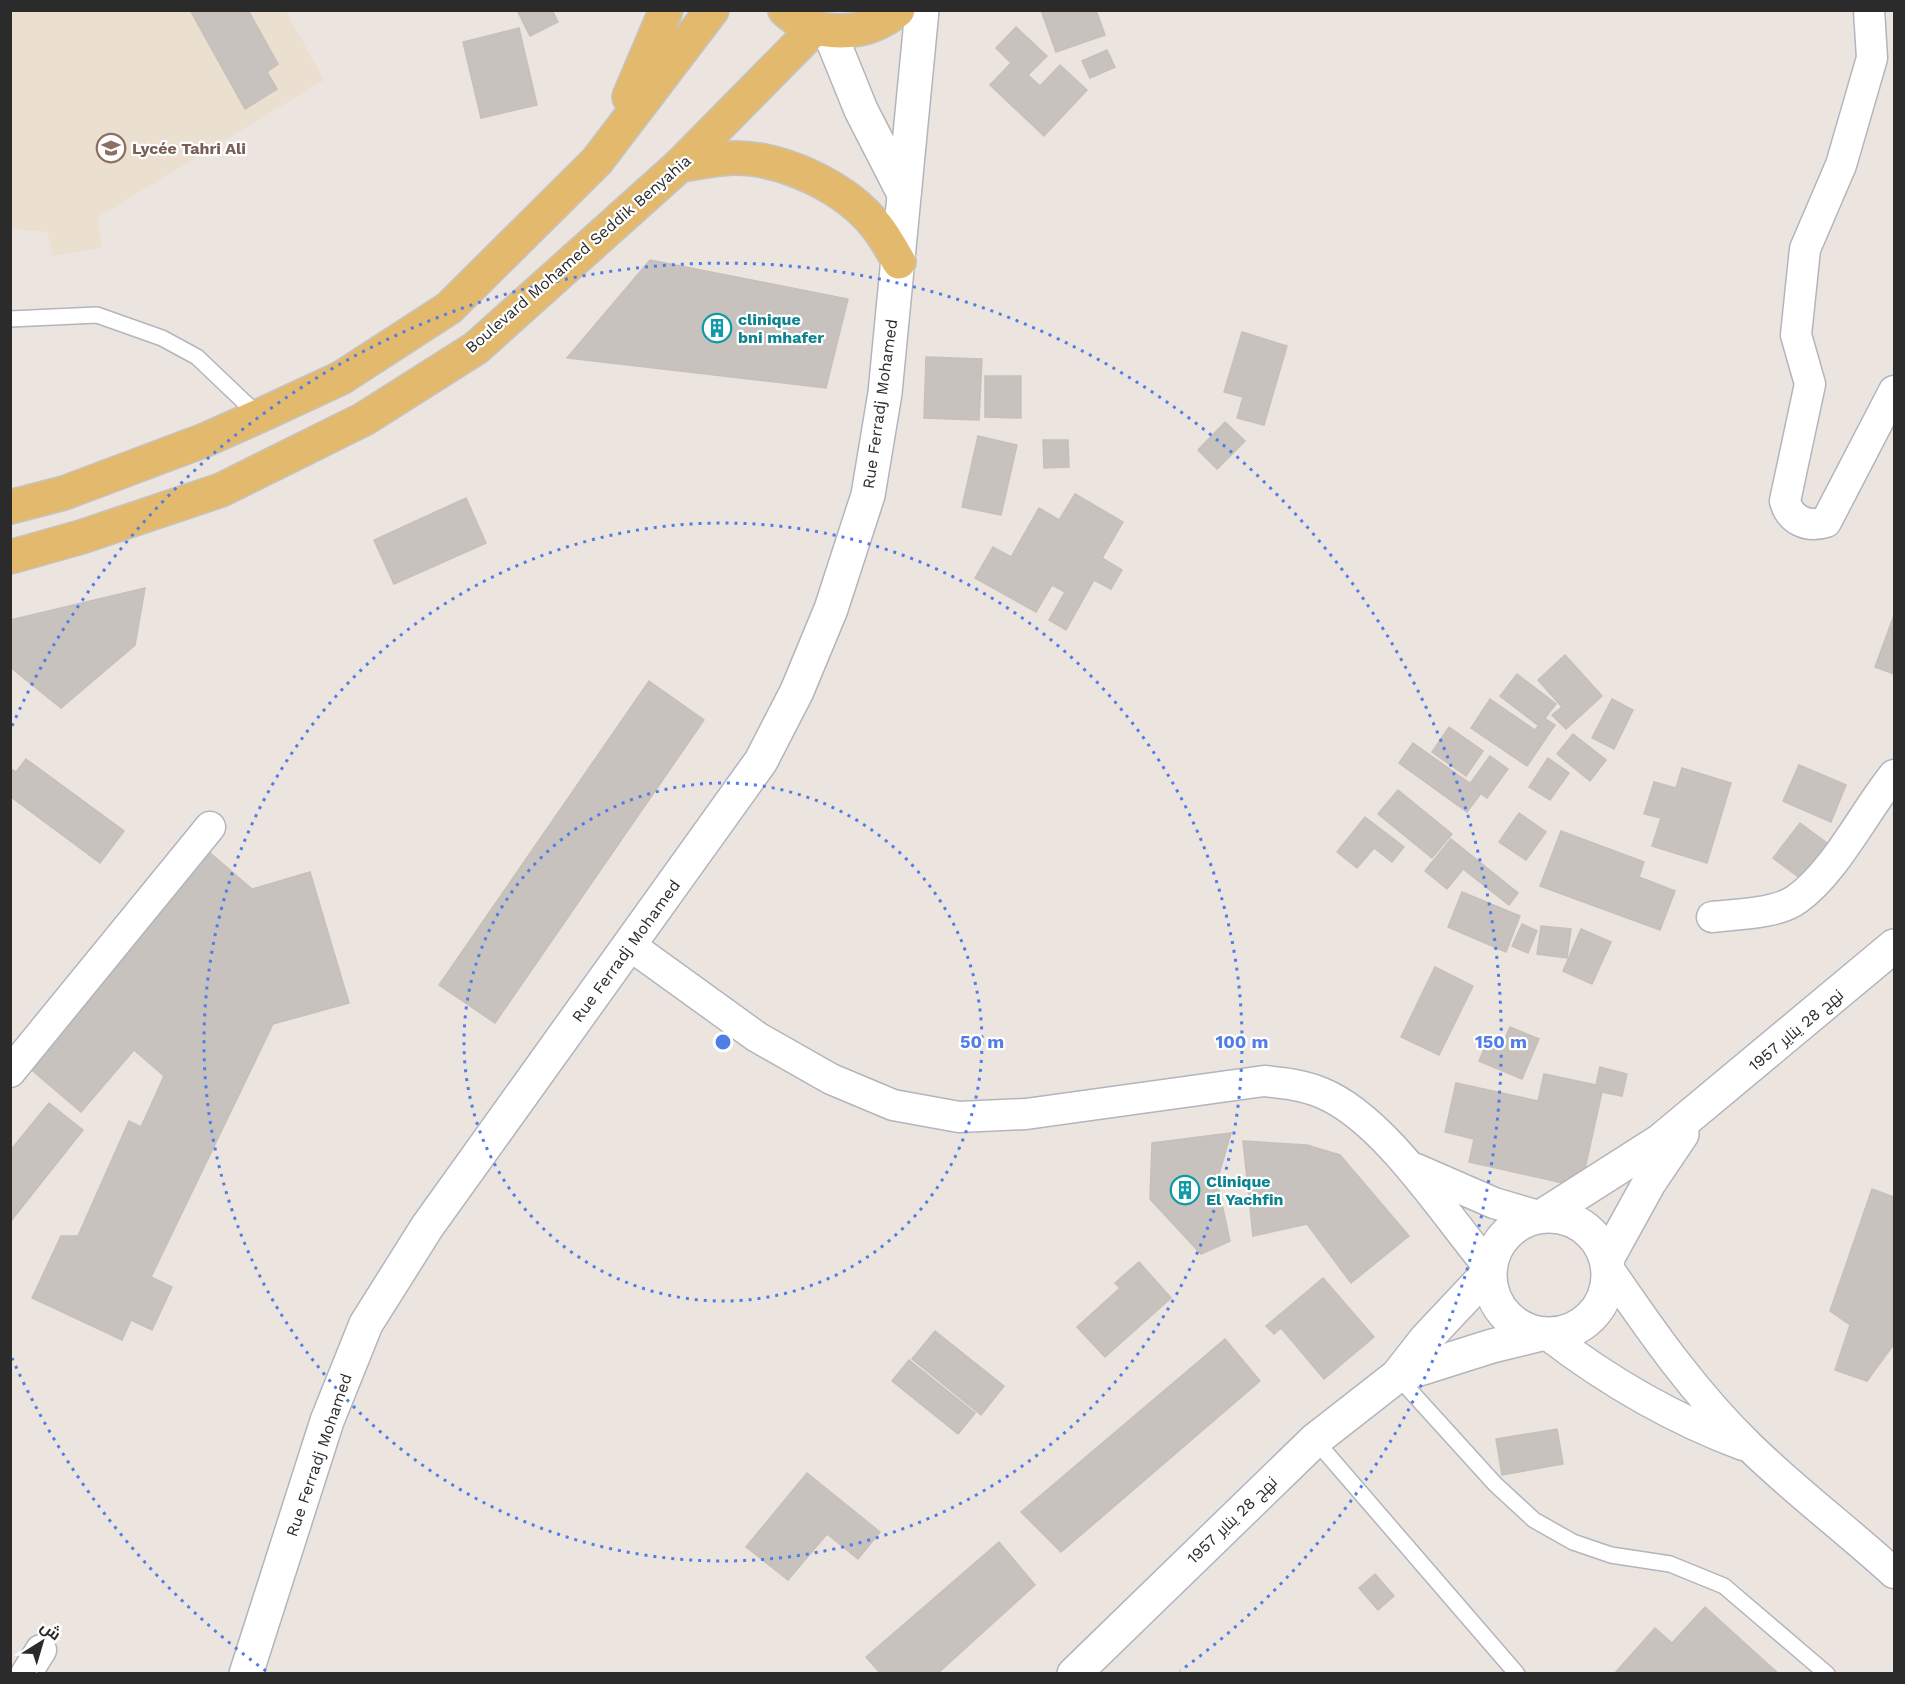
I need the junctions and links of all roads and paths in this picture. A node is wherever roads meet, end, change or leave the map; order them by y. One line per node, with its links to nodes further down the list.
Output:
1 (666, 10): 8 (main road)
2 (712, 10): 8 (main road)
3 (784, 10): 7 (main road)
4 (898, 10): 7 (main road)
5 (922, 10): 10 (street, Rue Ferradj Mohamed)
6 (1869, 10): 13 (street)
7 (822, 30): 9 (main road, Boulevard Mohamed Seddik Benyahia); 10 (street)
8 (605, 150): 14 (main road)
9 (680, 165): 11 (main road); 16 (main road, Boulevard Mohamed Seddik Benyahia)
10 (904, 194): 11 (street, Rue Ferradj Mohamed)
11 (898, 262): 20 (street, Rue Ferradj Mohamed)
12 (10, 319): 14 (lane)
13 (1894, 391)
14 (259, 416): 15 (main road)
15 (10, 507)
16 (10, 557)
17 (1894, 775): 19 (street)
18 (210, 827): 22 (street)
19 (1712, 917)
20 (631, 946): 24 (street); 33 (street, Rue Ferradj Mohamed)
21 (1894, 946): 23 (street, نهج 28 يناير 1957)
22 (10, 1071)
23 (1697, 1113): 25 (street, نهج 28 يناير 1957); 26 (street, نهج 28 يناير 1957)
24 (1411, 1166): 25 (street); 27 (street)
25 (1541, 1216): 26 (street); 27 (street)
26 (1608, 1263): 28 (street); 31 (street)
27 (1489, 1269): 28 (street); 29 (street, نهج 28 يناير 1957)
28 (1544, 1335): 29 (street, نهج 28 يناير 1957); 31 (street)
29 (1398, 1376): 30 (street, نهج 28 يناير 1957); 36 (lane)
30 (1315, 1440): 34 (street, نهج 28 يناير 1957); 35 (lane)
31 (1750, 1448): 32 (street)
32 (1894, 1572)
33 (246, 1674)
34 (1074, 1674)
35 (1517, 1674)
36 (1827, 1674)

